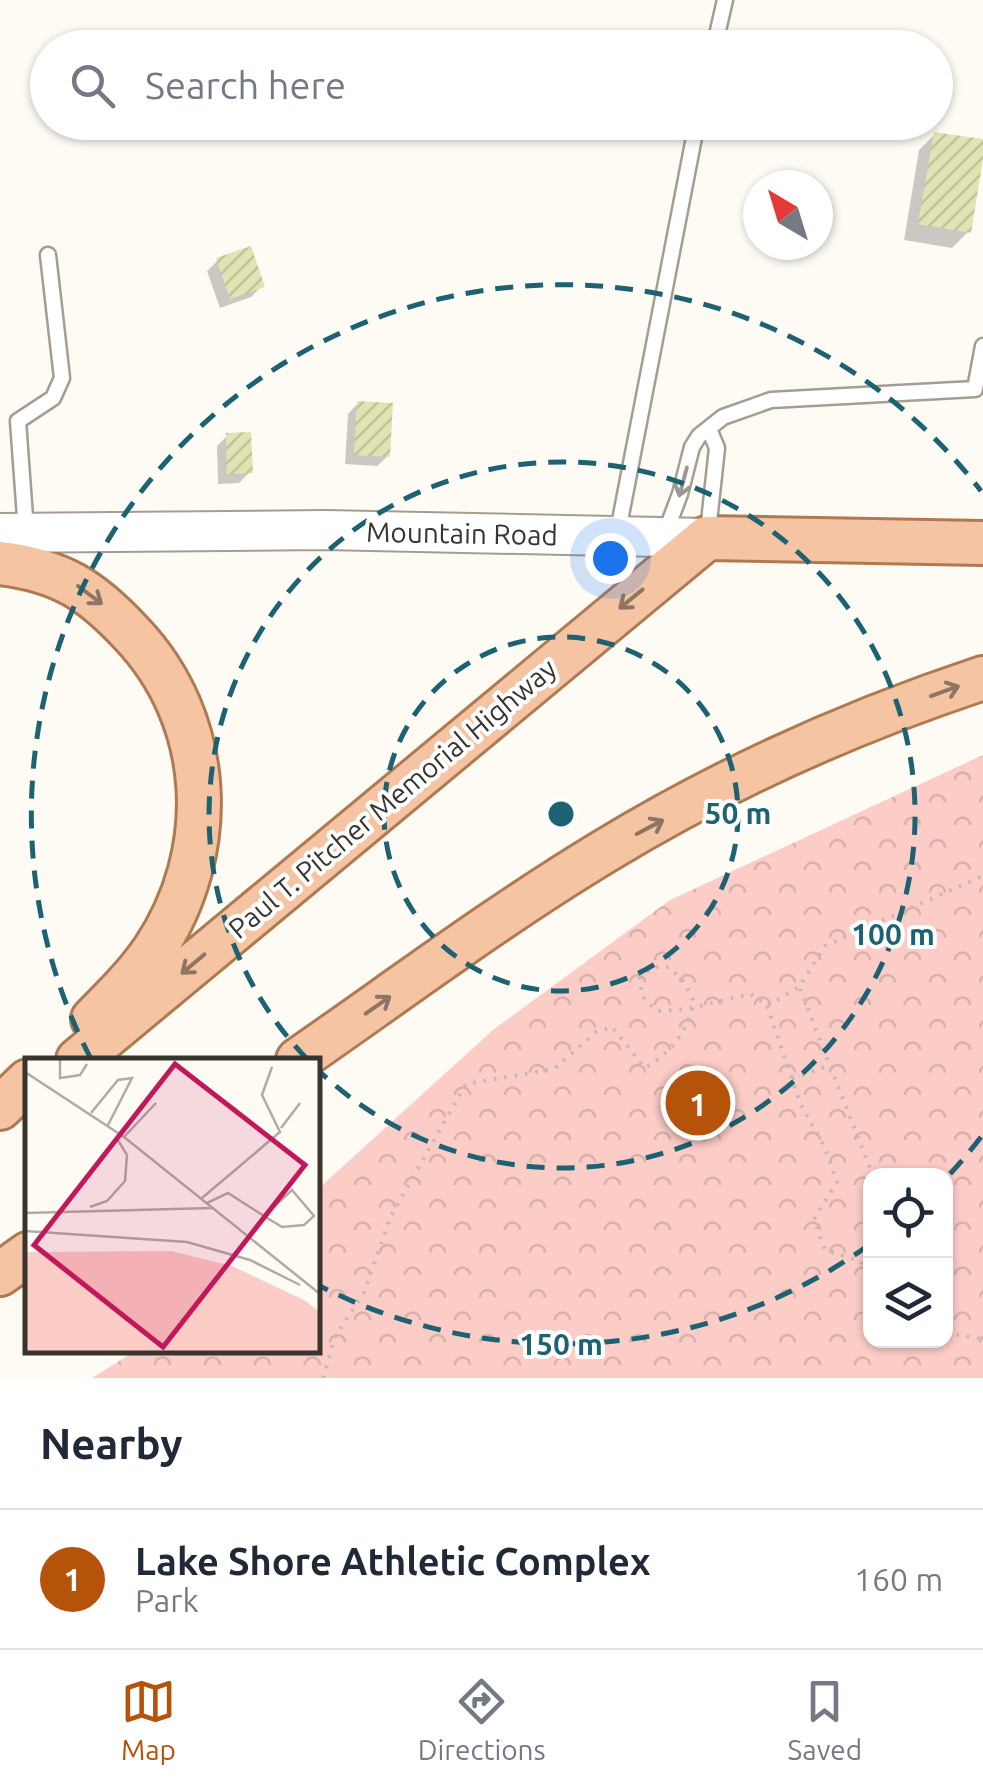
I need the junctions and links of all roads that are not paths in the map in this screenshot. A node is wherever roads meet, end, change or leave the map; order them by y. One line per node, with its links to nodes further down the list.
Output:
1 (726, 0): 2 (lane)
2 (718, 30)
3 (694, 140): 8 (lane)
4 (48, 256): 12 (lane)
5 (983, 346): 6 (lane)
6 (979, 388): 7 (lane)
7 (710, 429): 9 (lane); 10 (lane, one-way to 10)
8 (617, 536): 10 (main road, Mountain Road); 12 (main road, Mountain Road)
9 (707, 538): 10 (main road, Mountain Road); 11 (main road, Mountain Road); 15 (main road, Paul T. Pitcher Memorial Highway, one-way to 15)
10 (662, 539)
11 (983, 542)
12 (9, 543): 14 (main road, one-way to 14)
13 (983, 678): 16 (main road, one-way to 13)
14 (51, 1058)
15 (80, 1058)
16 (301, 1058)
17 (25, 1085): 19 (main road)
18 (25, 1105): 20 (main road)
19 (0, 1108)
20 (0, 1126)
21 (25, 1256): 22 (main road)
22 (0, 1274)

